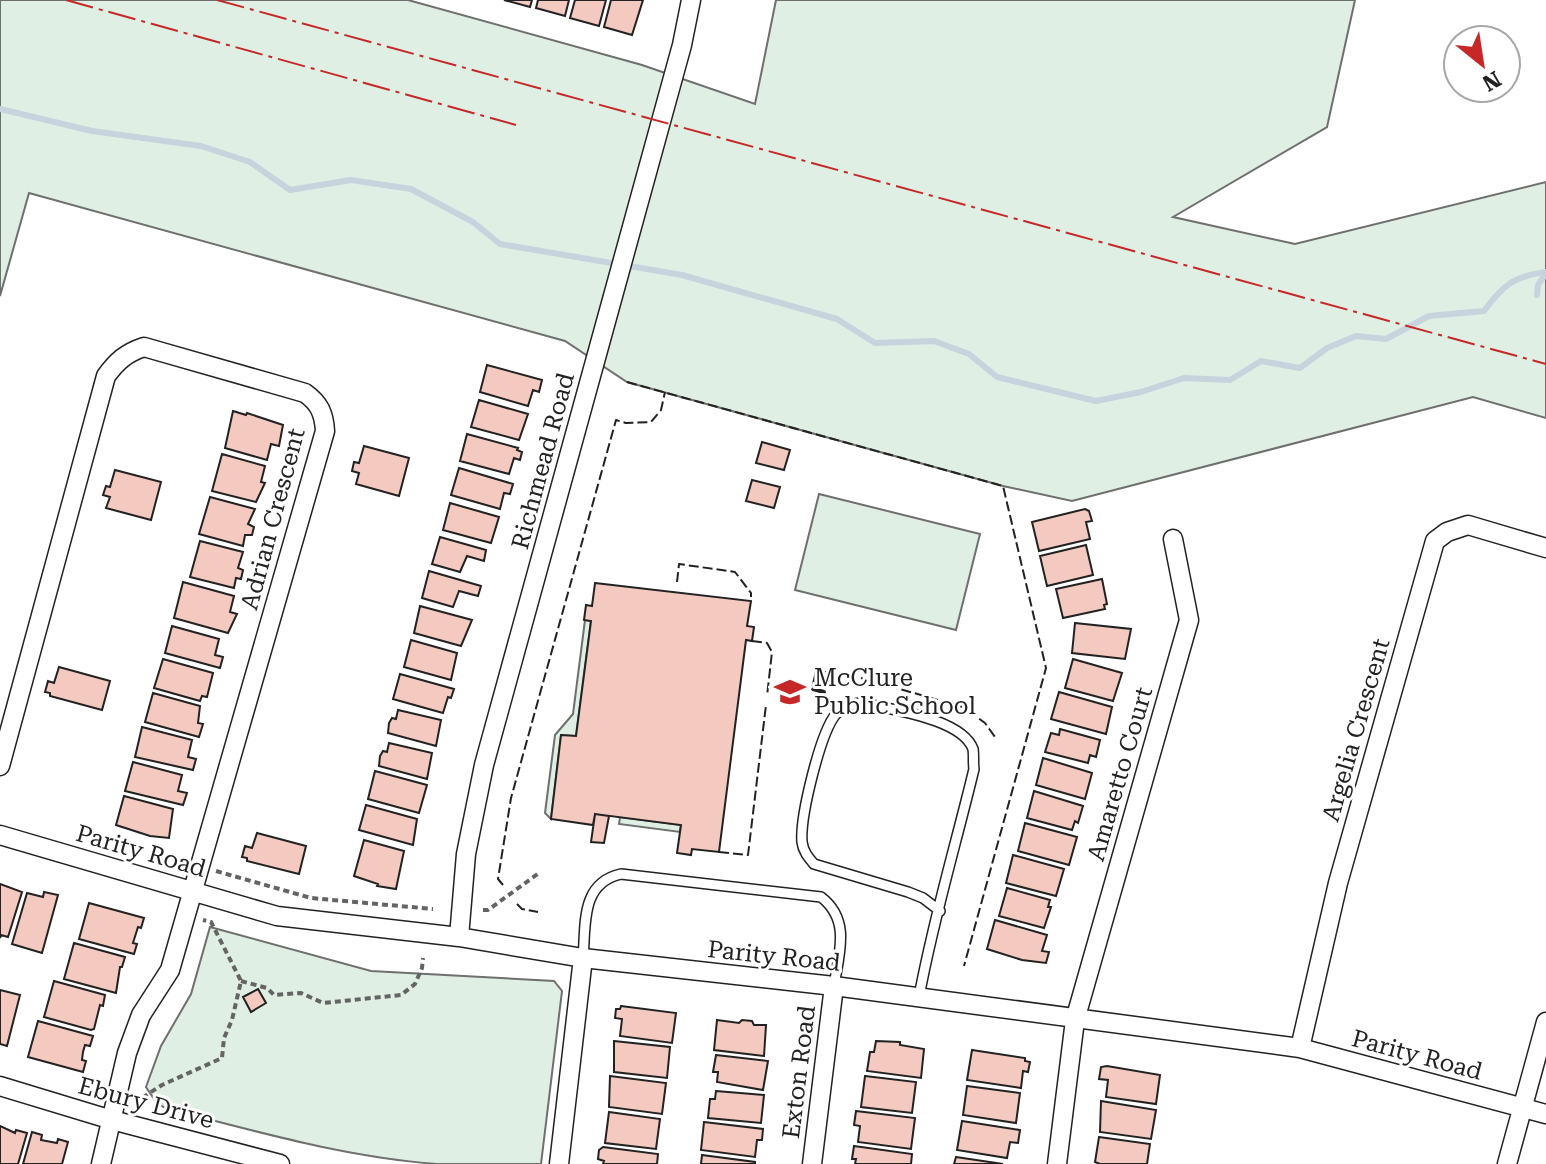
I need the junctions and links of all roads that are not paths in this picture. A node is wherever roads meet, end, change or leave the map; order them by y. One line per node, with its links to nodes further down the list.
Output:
1 (691, 0): 8 (street, Richmead Road)
2 (1173, 539): 12 (street, Amaretto Court)
3 (1546, 548): 14 (street, Argelia Crescent)
4 (0, 766): 6 (street, Adrian Crescent)
5 (0, 835): 6 (street, Parity Road)
6 (194, 891): 8 (street, Parity Road); 18 (street, Adrian Crescent)
7 (940, 911): 7 (lane); 11 (lane)
8 (459, 937): 9 (street, Parity Road)
9 (583, 958): 10 (street, Parity Road); 10 (lane); 21 (street)
10 (834, 986): 11 (street, Parity Road); 22 (street, Exton Road)
11 (919, 997): 12 (street, Parity Road)
12 (1075, 1020): 14 (street, Parity Road); 23 (street, Amaretto Court)
13 (1546, 1022): 16 (street)
14 (1300, 1048): 16 (street, Parity Road)
15 (0, 1086): 18 (street, Ebury Drive)
16 (1523, 1107): 17 (street, Parity Road); 24 (street)
17 (1546, 1114)
18 (112, 1120): 19 (street, Adrian Crescent); 20 (street, Ebury Drive)
19 (101, 1164)
20 (280, 1164)
21 (559, 1164)
22 (812, 1164)
23 (1057, 1164)
24 (1507, 1164)

